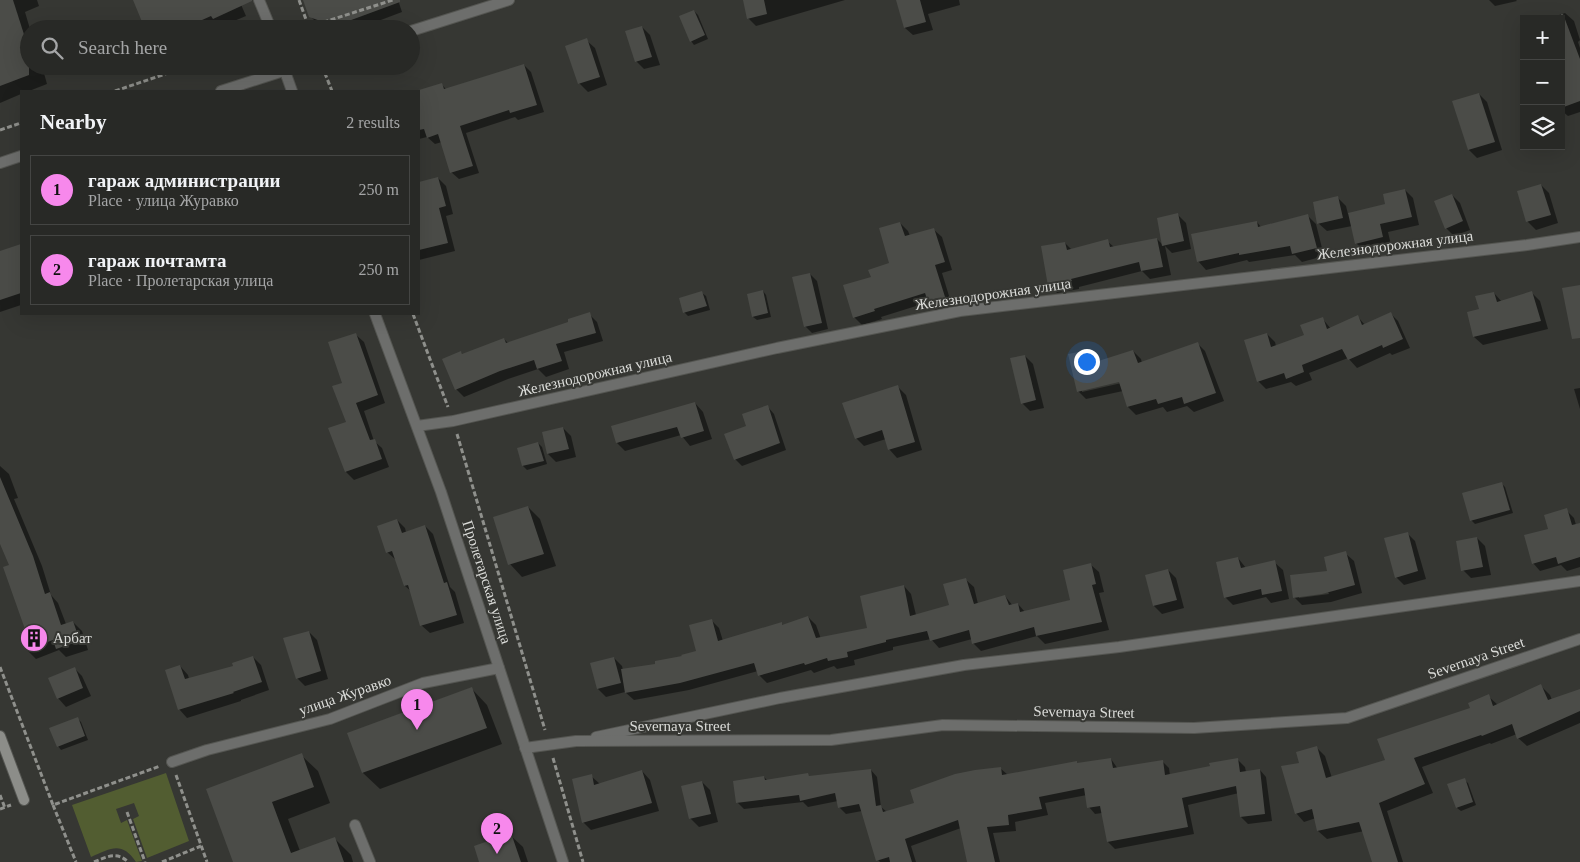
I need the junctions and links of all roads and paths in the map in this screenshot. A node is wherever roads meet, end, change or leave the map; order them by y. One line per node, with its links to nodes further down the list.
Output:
1 (259, 0): 5 (street)
2 (298, 0): 6 (path)
3 (393, 0): 7 (path)
4 (509, 0): 8 (street)
5 (267, 20)
6 (306, 20)
7 (333, 20)
8 (420, 28)
9 (162, 75): 13 (path)
10 (267, 75): 14 (street)
11 (286, 75): 15 (street)
12 (326, 75): 16 (path)
13 (118, 90)
14 (225, 90)
15 (292, 90)
16 (332, 90)
17 (20, 123): 18 (path)
18 (0, 130)
19 (20, 156): 20 (street)
20 (0, 163)
21 (1580, 237): 24 (street, Железнодорожная улица)
22 (375, 315): 25 (street, Пролетарская улица)
23 (414, 315): 24 (path)
24 (453, 421): 25 (street, Железнодорожная улица); 32 (path)
25 (417, 426): 29 (street, Пролетарская улица)
26 (1580, 581): 31 (street, Severnaya Street)
27 (1580, 639): 31 (street, Severnaya Street)
28 (0, 667): 37 (path)
29 (499, 668): 33 (street, Пролетарская улица); 34 (street, улица Журавко)
30 (0, 736): 36 (street)
31 (576, 741): 32 (street, Severnaya Street)
32 (550, 745): 33 (street, Severnaya Street); 50 (path)
33 (525, 748): 49 (street, Пролетарская улица)
34 (172, 762): 37 (path); 41 (path)
35 (0, 795): 38 (path)
36 (24, 800)
37 (53, 805): 42 (path)
38 (5, 808)
39 (127, 812): 45 (path)
40 (355, 825): 48 (street)
41 (201, 846): 46 (path); 47 (path)
42 (76, 862)
43 (94, 862): 44 (path)
44 (128, 862)
45 (145, 862)
46 (162, 862)
47 (207, 862)
48 (370, 862)
49 (563, 862)
50 (583, 862)

